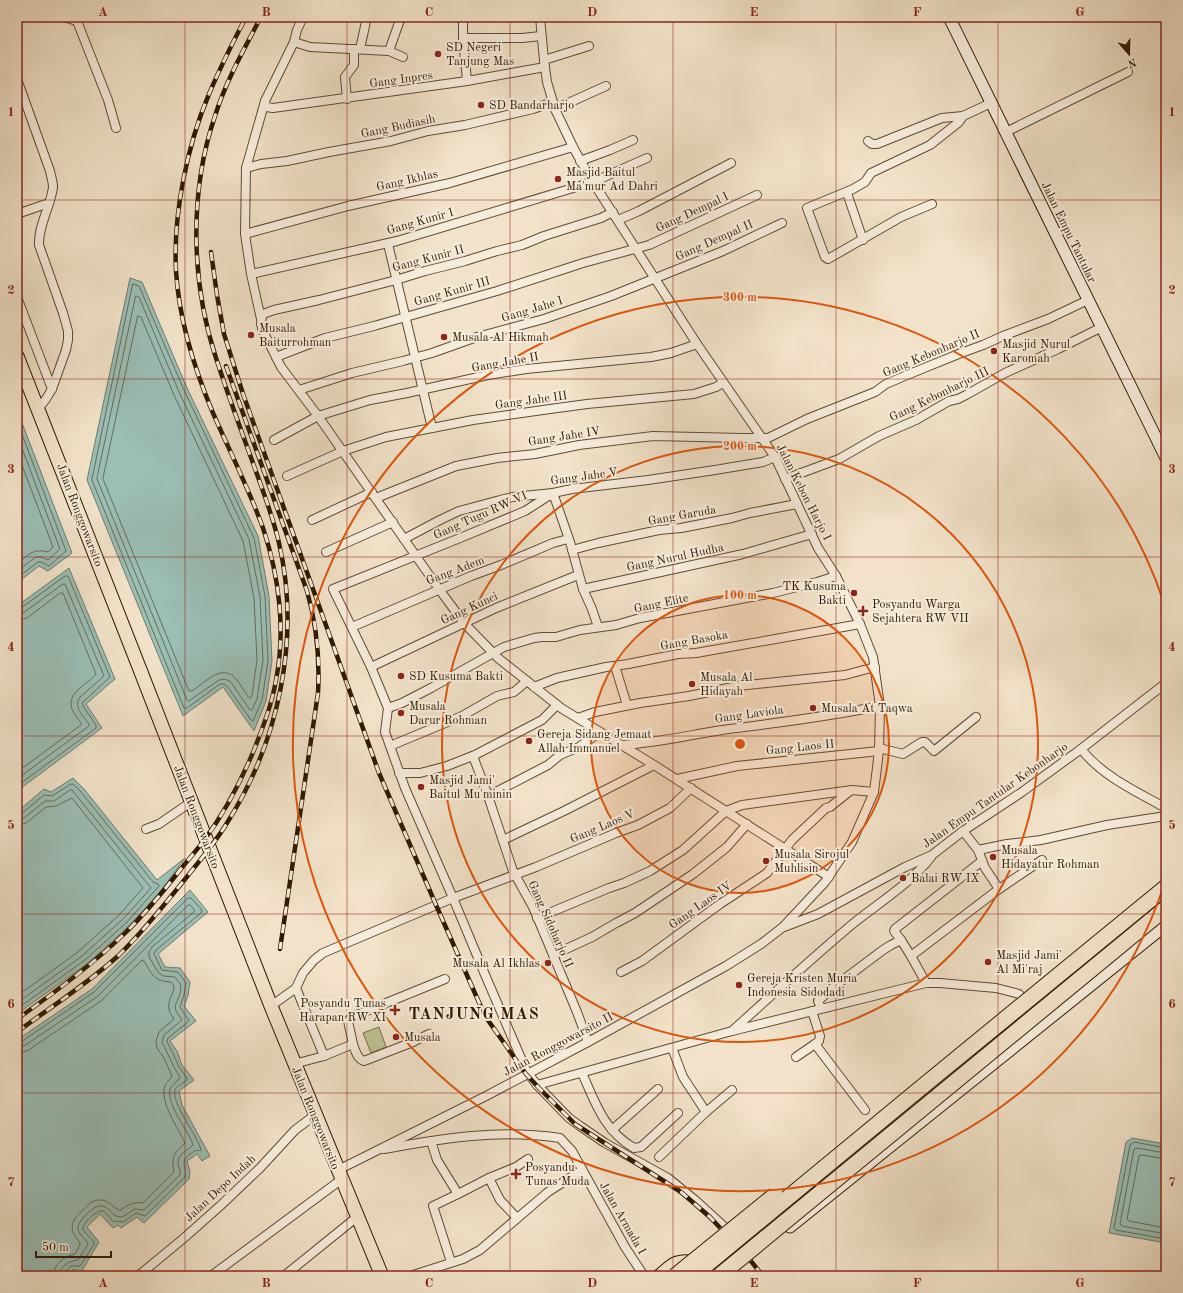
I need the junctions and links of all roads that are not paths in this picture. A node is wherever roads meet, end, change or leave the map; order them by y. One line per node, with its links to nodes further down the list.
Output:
1 (63, 17): 8 (street)
2 (303, 17): 11 (street)
3 (367, 17): 13 (street)
4 (401, 17): 14 (street)
5 (463, 17): 10 (street)
6 (540, 17): 9 (street, Jalan Kebon Harjo I)
7 (949, 17): 23 (street, Jalan Empu Tantular)
8 (78, 19): 26 (street)
9 (541, 36): 10 (street); 16 (street, Jalan Kebon Harjo I)
10 (463, 38): 19 (street)
11 (294, 42): 13 (street); 22 (street)
12 (589, 46): 16 (street, Gang Inpres)
13 (357, 49): 14 (street); 21 (street)
14 (389, 51): 15 (street)
15 (403, 57)
16 (544, 64): 19 (street, Gang Inpres); 24 (street, Jalan Kebon Harjo I)
17 (1128, 72): 27 (street)
18 (17, 79): 38 (street)
19 (467, 81): 21 (street, Gang Inpres)
20 (606, 86): 24 (street, Gang Budiasih)
21 (347, 98): 22 (street, Gang Inpres)
22 (265, 101): 34 (street)
23 (991, 103): 25 (street); 27 (street, Jalan Empu Tantular)
24 (554, 105): 30 (street, Jalan Kebon Harjo I); 34 (street, Gang Budiasih)
25 (963, 116): 29 (street); 36 (street)
26 (116, 128)
27 (1006, 132): 51 (street, Jalan Empu Tantular)
28 (633, 140): 32 (street)
29 (868, 141)
30 (573, 147): 32 (street, Jalan Kebon Harjo I); 43 (street, Gang Ikhlas)
31 (647, 158): 35 (street, Gang Kunir I)
32 (580, 161): 35 (street, Jalan Kebon Harjo I)
33 (731, 163): 41 (street, Gang Kunir II)
34 (246, 168): 43 (street)
35 (593, 182): 41 (street, Jalan Kebon Harjo I); 45 (street, Gang Kunir I)
36 (847, 193): 44 (street); 44 (street)
37 (758, 194): 46 (street, Gang Dempal I)
38 (48, 203): 40 (street); 60 (street)
39 (932, 204): 44 (street)
40 (17, 214)
41 (616, 216): 46 (street, Jalan Kebon Harjo I); 49 (street, Gang Kunir II)
42 (782, 223): 48 (street, Gang Dempal II)
43 (245, 234): 47 (street)
44 (863, 240)
45 (388, 244): 47 (street, Gang Kunir I); 49 (street)
46 (636, 249): 48 (street, Jalan Kebon Harjo I); 52 (street, Gang Kunir III)
47 (251, 274): 53 (street)
48 (655, 279): 55 (street, Jalan Kebon Harjo I); 58 (street, Gang Jahe I)
49 (396, 280): 52 (street); 53 (street, Gang Kunir II)
50 (17, 297): 60 (street)
51 (1088, 300): 54 (street, Jalan Empu Tantular); 66 (street, Gang Kebonharjo II)
52 (405, 317): 57 (street, Gang Kunir III); 58 (street)
53 (261, 319): 57 (street)
54 (1102, 327): 70 (street, Jalan Empu Tantular); 72 (street, Gang Kebonharjo III)
55 (697, 344): 59 (street, Jalan Kebon Harjo I); 62 (street, Gang Jahe II)
56 (17, 356): 63 (main road, Jalan Ronggowarsito)
57 (276, 357): 61 (street)
58 (415, 358): 61 (street, Gang Jahe I); 62 (street)
59 (723, 383): 65 (street, Gang Jahe III); 66 (street, Jalan Kebon Harjo I)
60 (52, 389): 63 (street)
61 (299, 390): 64 (street)
62 (422, 390): 64 (street, Gang Jahe II); 65 (street)
63 (38, 409): 118 (main road, Jalan Ronggowarsito)
64 (318, 416): 67 (street, Gang Jahe II); 68 (street)
65 (432, 428): 68 (street, Gang Jahe III)
66 (762, 438): 69 (street, Jalan Kebon Harjo I); 74 (street, Gang Jahe IV)
67 (274, 440)
68 (343, 451): 71 (street, Gang Jahe III); 74 (street)
69 (775, 457): 72 (street, Jalan Kebon Harjo I); 73 (street, Gang Jahe V)
70 (1166, 458)
71 (287, 476)
72 (785, 479): 75 (street, Jalan Kebon Harjo I)
73 (552, 493): 79 (street); 80 (street, Gang Jahe V); 83 (street, Gang Tugu RW VI)
74 (374, 495): 76 (street, Gang Jahe IV); 77 (street)
75 (797, 504): 78 (street, Jalan Kebon Harjo I); 81 (street, Gang Garuda)
76 (312, 520)
77 (393, 522): 80 (street); 82 (street)
78 (812, 534): 85 (street, Jalan Kebon Harjo I); 87 (street, Gang Nurul Hudha)
79 (568, 538): 81 (street); 86 (street, Gang Adem)
80 (404, 539): 83 (street)
81 (572, 550): 84 (street)
82 (326, 552)
83 (415, 556): 86 (street); 90 (street, Gang Tugu RW VI)
84 (578, 575): 87 (street); 88 (street, Gang Kunci)
85 (836, 576): 89 (street, Jalan Kebon Harjo I); 91 (street, Gang Elite)
86 (439, 589): 88 (street); 90 (street, Gang Adem)
87 (583, 589): 91 (street)
88 (464, 623): 92 (street); 94 (street, Gang Kunci)
89 (860, 624): 93 (street, Gang Basoka); 95 (street, Jalan Kebon Harjo I)
90 (352, 627): 94 (street)
91 (598, 627): 92 (street, Gang Elite)
92 (493, 653): 96 (street); 102 (street, Gang Elite)
93 (615, 666): 98 (street, Gang Basoka); 99 (street)
94 (371, 667): 102 (street)
95 (875, 667): 99 (street); 101 (street, Jalan Kebon Harjo I)
96 (527, 681): 98 (street); 107 (street)
97 (1166, 683): 108 (street, Jalan Empu Tantular Kebonharjo)
98 (534, 687): 100 (street)
99 (627, 705): 104 (street)
100 (557, 706): 104 (street); 110 (street)
101 (880, 706): 106 (street, Gang Laviola); 109 (street, Jalan Kebon Harjo I)
102 (388, 708): 107 (street)
103 (976, 717): 109 (street, Gang Laos II)
104 (578, 718): 105 (street)
105 (600, 732): 106 (street); 117 (street)
106 (622, 745): 111 (street)
107 (390, 746): 112 (street)
108 (1081, 749): 119 (street); 124 (street, Jalan Empu Tantular Kebonharjo)
109 (879, 750): 113 (street, Gang Laos II); 116 (street, Jalan Kebon Harjo I)
110 (473, 756): 112 (street); 117 (street, Gang Sidoharjo II)
111 (654, 764): 113 (street); 125 (street)
112 (399, 773): 135 (street)
113 (677, 779): 114 (street)
114 (691, 788): 120 (street); 131 (street, Gang Laos V)
115 (852, 790): 116 (street); 120 (street); 126 (street, Gang Laos IV)
116 (874, 792): 132 (street, Jalan Kebon Harjo I)
117 (488, 796): 125 (street, Gang Sidoharjo II)
118 (191, 802): 123 (street); 147 (main road, Jalan Ronggowarsito)
119 (1166, 808)
120 (726, 810): 122 (street); 137 (street)
121 (1166, 816): 127 (street)
122 (747, 824): 126 (street); 141 (street)
123 (146, 829)
124 (963, 831): 127 (street); 128 (street, Jalan Empu Tantular Kebonharjo)
125 (503, 840): 131 (street, Gang Sidoharjo II)
126 (786, 849): 132 (street); 143 (street, Gang Laos IV)
127 (978, 850): 130 (street)
128 (932, 855): 139 (street, Jalan Empu Tantular Kebonharjo); 151 (street)
129 (1042, 860): 134 (street)
130 (982, 861): 134 (street); 140 (street)
131 (515, 875): 135 (street, Gang Laos V); 137 (street, Gang Sidoharjo II)
132 (829, 877): 139 (street, Jalan Kebon Harjo I)
133 (1166, 888): 162 (highway, bridge)
134 (999, 889): 142 (street)
135 (453, 898): 146 (street, Gang Laos V); 160 (street)
136 (1166, 908): 182 (highway, bridge)
137 (537, 918): 141 (street, Gang Sidoharjo II)
138 (1166, 925): 150 (street)
139 (783, 927): 153 (street, Jalan Ronggowarsito II)
140 (901, 940): 142 (street); 148 (street)
141 (553, 955): 153 (street, Gang Sidoharjo II)
142 (911, 956): 145 (street)
143 (620, 972)
144 (444, 979): 154 (street)
145 (926, 983): 148 (street); 150 (street)
146 (296, 988): 147 (street); 157 (street)
147 (271, 1006): 159 (main road, Jalan Ronggowarsito)
148 (821, 1008): 149 (street)
149 (812, 1011): 151 (street); 155 (street)
150 (1045, 1022): 194 (street)
151 (732, 1031): 156 (street)
152 (429, 1034): 154 (street)
153 (588, 1042): 160 (street, Jalan Ronggowarsito II)
154 (353, 1044): 157 (street)
155 (815, 1044): 158 (street); 166 (street)
156 (672, 1048): 161 (street); 167 (street)
157 (324, 1056): 159 (street)
158 (796, 1057)
159 (294, 1064): 169 (main road, Jalan Ronggowarsito)
160 (528, 1073): 163 (street); 172 (street, Jalan Ronggowarsito II)
161 (582, 1073): 163 (street); 170 (street)
162 (928, 1082): 181 (highway, bridge); 192 (highway, bridge)
163 (537, 1085): 181 (street)
164 (658, 1090): 170 (street)
165 (732, 1090): 167 (street)
166 (865, 1110)
167 (706, 1112): 173 (street)
168 (678, 1113): 170 (street)
169 (315, 1115): 176 (main road, Jalan Ronggowarsito); 184 (street, Jalan Depo Indah)
170 (612, 1130)
171 (431, 1141): 172 (street, Jalan Armada I); 175 (street, Jalan Armada I); 178 (street)
172 (374, 1151): 176 (street, Jalan Ronggowarsito II)
173 (659, 1157)
174 (528, 1159): 177 (street)
175 (582, 1170): 180 (street); 189 (street, Jalan Armada I)
176 (340, 1175): 179 (main road, Jalan Ronggowarsito); 185 (street, Jalan Ronggowarsito II)
177 (489, 1178): 178 (street); 180 (street)
178 (458, 1194): 183 (street)
179 (357, 1217): 186 (street); 187 (main road, Jalan Ronggowarsito)
180 (517, 1218): 183 (street)
181 (730, 1232): 191 (highway, bridge)
182 (745, 1255): 193 (highway, bridge); 194 (highway, bridge)
183 (451, 1262): 188 (street)
184 (138, 1276)
185 (211, 1276)
186 (284, 1276)
187 (382, 1276)
188 (410, 1276)
189 (644, 1276)
190 (661, 1276): 193 (highway)
191 (675, 1276)
192 (693, 1276)
193 (719, 1276)
194 (728, 1276)

